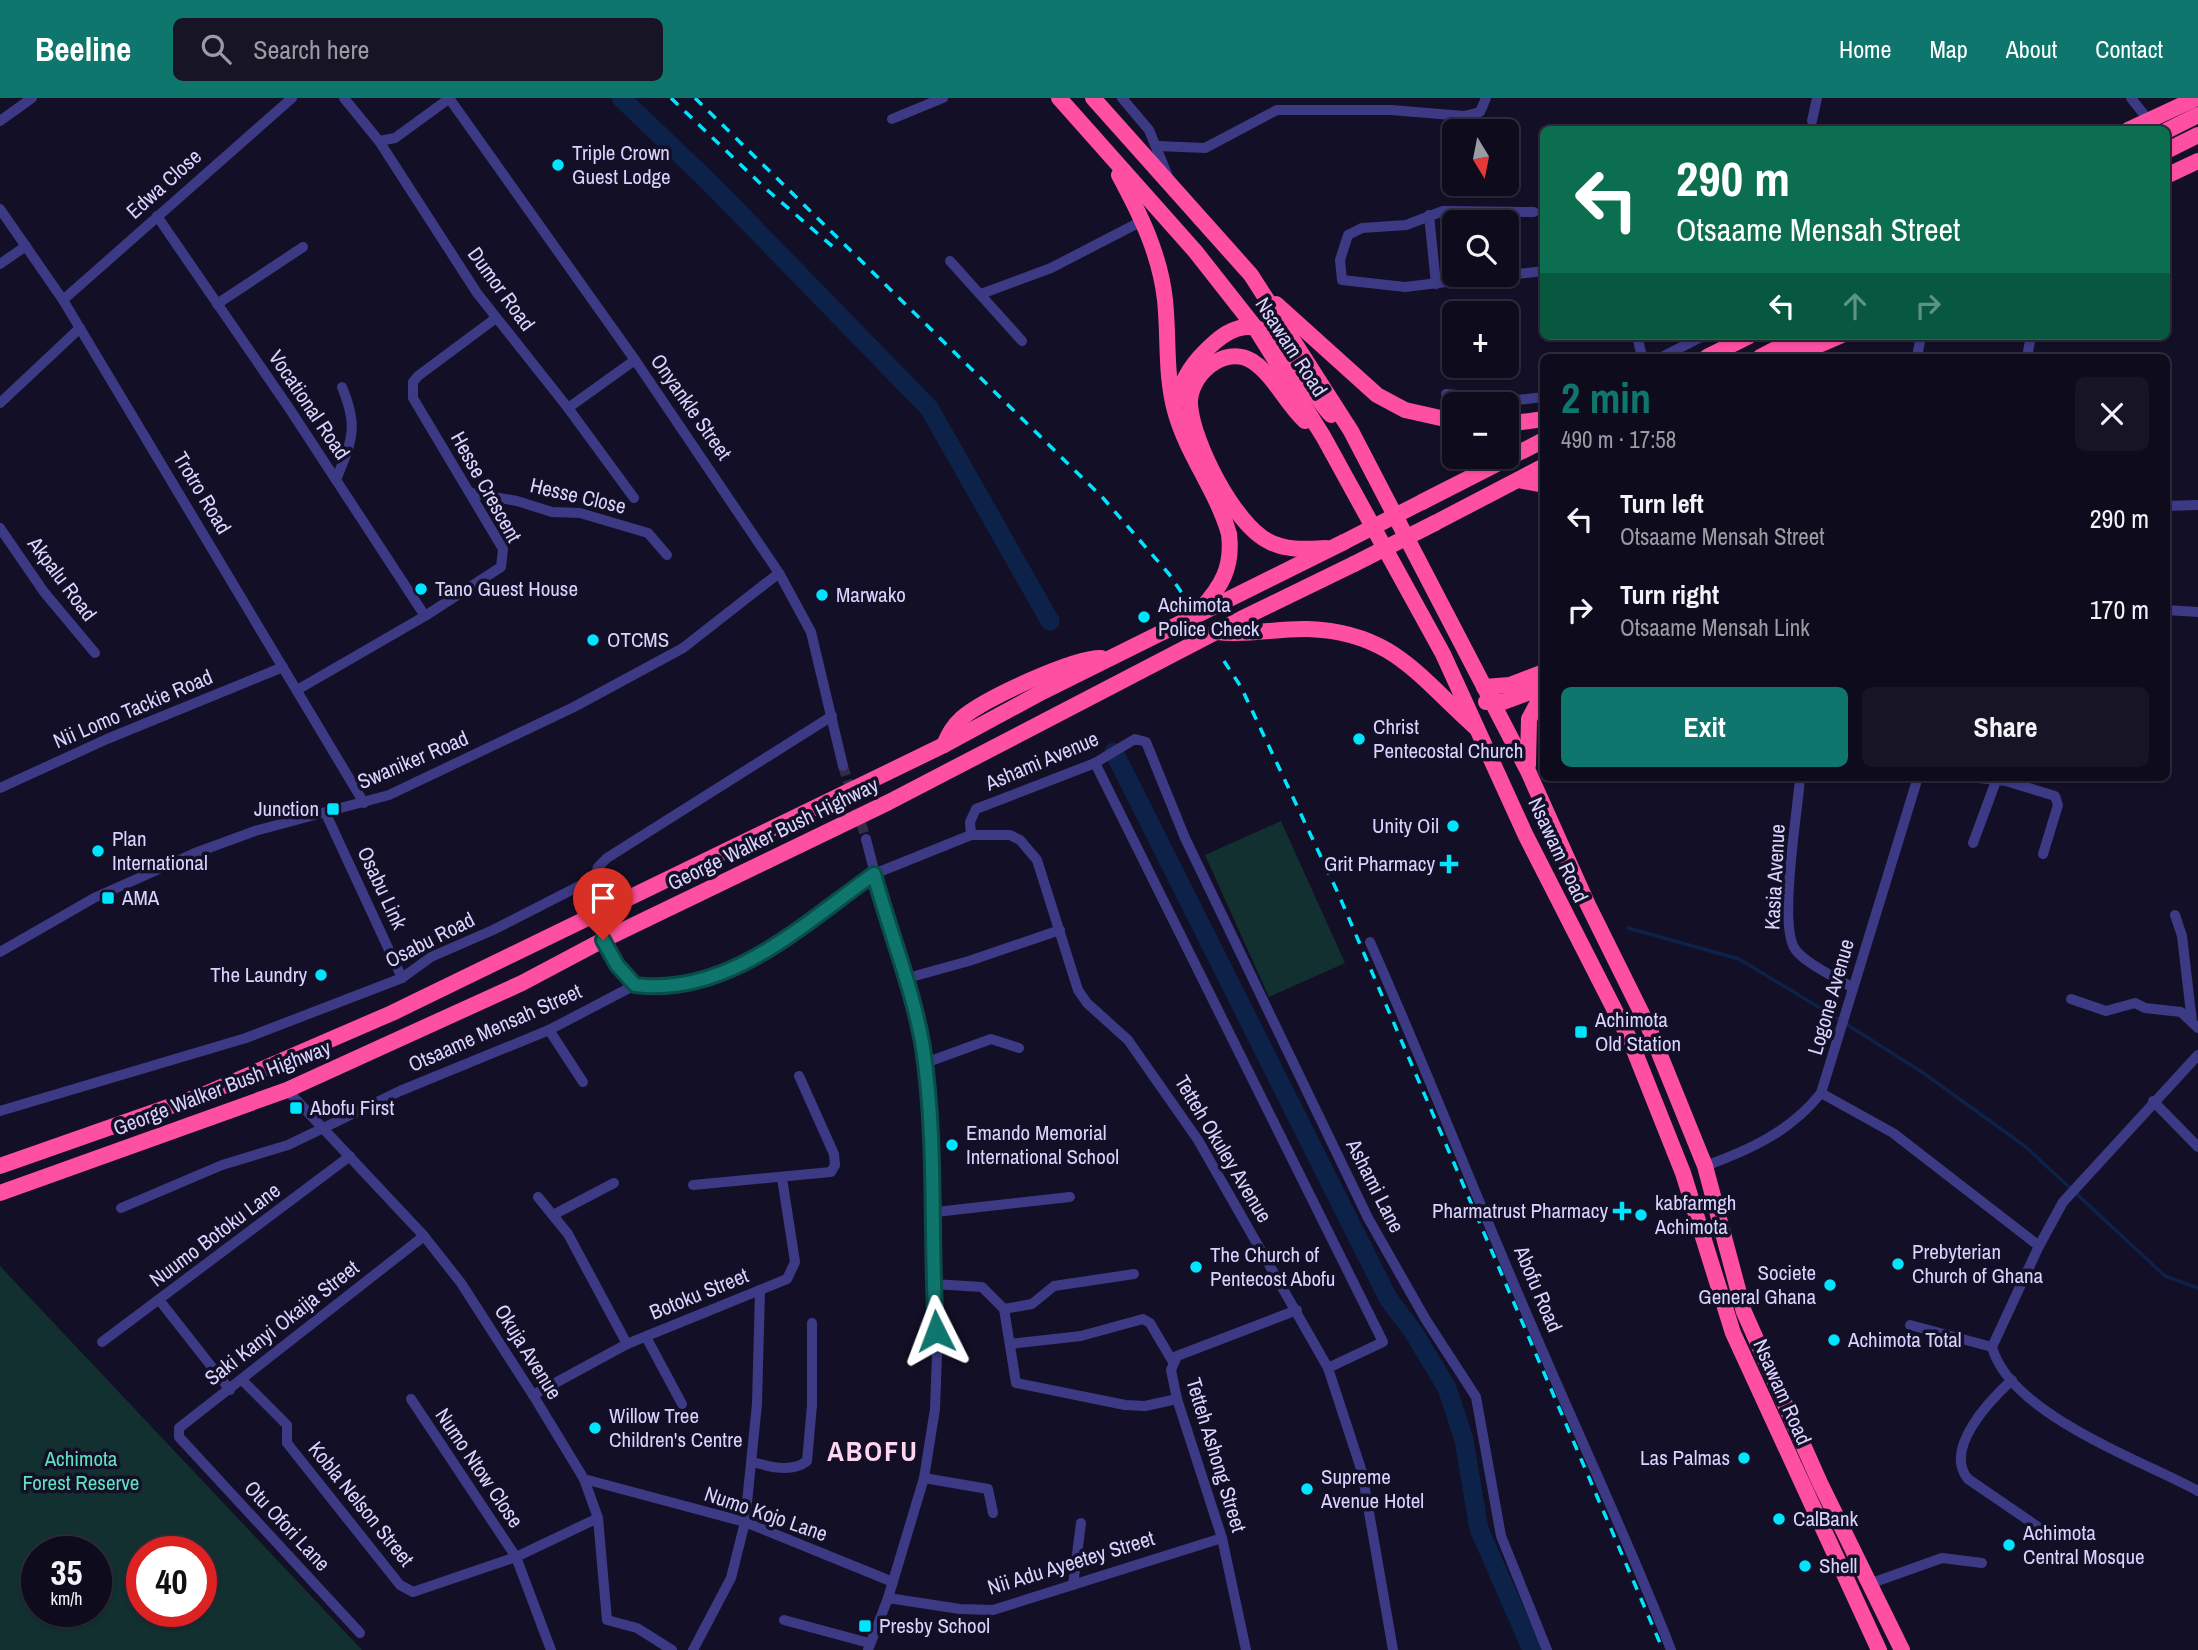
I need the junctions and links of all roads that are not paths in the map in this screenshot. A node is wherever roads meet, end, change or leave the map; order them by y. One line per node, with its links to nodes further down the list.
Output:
1 (32, 98): 15 (street)
2 (292, 98): 33 (street, Edwa Close)
3 (344, 98): 21 (street, Dumor Road)
4 (449, 98): 21 (street); 58 (street, Onyankle Street)
5 (943, 98): 14 (street)
6 (1059, 98): 24 (highway, Nsawam Road)
7 (1093, 98): 27 (highway, Nsawam Road)
8 (1122, 98): 22 (street)
9 (1486, 98): 22 (street)
10 (1817, 98): 16 (street)
11 (2131, 98): 17 (street)
12 (2197, 98): 17 (highway)
13 (2198, 114): 19 (highway)
14 (892, 119)
15 (0, 121)
16 (1812, 121)
17 (2149, 121): 18 (highway)
18 (2138, 126)
19 (2170, 129)
20 (2198, 135): 23 (highway)
21 (379, 141): 47 (street, Dumor Road)
22 (1158, 146): 27 (street)
23 (2170, 149)
24 (1106, 152): 34 (highway); 48 (highway, Nsawam Road)
25 (2198, 161): 26 (highway)
26 (2170, 174)
27 (1174, 191): 44 (highway, Nsawam Road)
28 (0, 209): 35 (street, Trotro Road)
29 (1442, 211): 32 (street)
30 (1519, 212): 31 (street)
31 (1534, 212)
32 (1429, 215): 42 (street); 42 (street)
33 (157, 216): 45 (street, Edwa Close); 46 (street, Vocational Road)
34 (1142, 221): 43 (street); 63 (highway)
35 (26, 246): 38 (street); 45 (street, Trotro Road)
36 (303, 247): 46 (street)
37 (950, 261): 43 (street)
38 (0, 264)
39 (1540, 271): 40 (street)
40 (1519, 274)
41 (1442, 283): 42 (street)
42 (1436, 284)
43 (981, 294): 54 (street)
44 (1266, 297): 65 (highway); 68 (highway, Nsawam Road)
45 (63, 300): 49 (street, Trotro Road)
46 (217, 304): 72 (street, Vocational Road)
47 (496, 318): 64 (street, Dumor Road); 75 (street, Hesse Crescent)
48 (1254, 326): 63 (highway); 68 (highway); 69 (highway, Nsawam Road)
49 (80, 328): 62 (street); 89 (street, Trotro Road)
50 (1695, 340): 55 (street)
51 (1741, 340): 56 (highway)
52 (1793, 340): 57 (highway)
53 (1831, 340): 57 (highway)
54 (1022, 341)
55 (1668, 354)
56 (1713, 354)
57 (1766, 354)
58 (635, 360): 64 (street); 82 (street, Onyankle Street)
59 (342, 387): 72 (street)
60 (1540, 397): 61 (street)
61 (1519, 400)
62 (0, 403)
63 (1174, 407): 86 (highway)
64 (568, 408): 76 (street, Dumor Road)
65 (1442, 418)
66 (1540, 420): 67 (highway)
67 (1519, 422)
68 (1351, 431): 91 (highway, Nsawam Road)
69 (1324, 436): 80 (highway); 93 (highway, Nsawam Road)
70 (1540, 442): 80 (highway, bridge)
71 (1540, 468): 73 (highway, George Walker Bush Highway)
72 (335, 480): 85 (street, Vocational Road)
73 (1518, 480): 74 (highway); 87 (highway, George Walker Bush Highway, bridge)
74 (1540, 484)
75 (471, 492): 81 (street, Hesse Close); 85 (street, Hesse Crescent)
76 (634, 499)
77 (2198, 505): 78 (street)
78 (2170, 506)
79 (0, 528): 88 (street, Akpalu Road)
80 (1338, 545): 86 (highway)
81 (667, 555)
82 (779, 573): 97 (street, Onyankle Street); 107 (street, Swaniker Road)
83 (2170, 610): 84 (street)
84 (2198, 612)
85 (425, 616): 92 (street, Hesse Crescent)
86 (1193, 617): 115 (highway, George Walker Bush Highway)
87 (1217, 632): 98 (highway); 118 (highway, George Walker Bush Highway)
88 (95, 653)
89 (283, 667): 92 (street, Trotro Road); 106 (street, Nii Lomo Tackie Road)
90 (1540, 674): 91 (highway)
91 (1484, 687): 96 (highway, Nsawam Road)
92 (297, 690): 107 (street, Trotro Road)
93 (1461, 690): 96 (highway); 98 (highway, Nsawam Road)
94 (1540, 690): 96 (highway)
95 (1540, 697): 102 (highway)
96 (1493, 704): 102 (highway, Nsawam Road)
97 (832, 716): 101 (street, Onyankle Street); 114 (street, Osabu Road)
98 (1481, 732): 142 (highway, Nsawam Road)
99 (1146, 742): 100 (street, Ashami Avenue); 201 (street, Ashami Lane)
100 (1095, 763): 109 (street, Ashami Avenue); 168 (street)
101 (843, 766)
102 (1528, 771): 141 (highway, Nsawam Road)
103 (1800, 781): 124 (street, Kasia Avenue)
104 (1917, 781): 124 (street, Logone Avenue)
105 (1996, 781): 111 (street); 112 (street)
106 (0, 788)
107 (364, 803): 108 (street, Swaniker Road)
108 (326, 814): 120 (street, Swaniker Road); 121 (street, Osabu Link)
109 (971, 835): 113 (street, Tetteh Okuley Avenue); 117 (street, Tetteh Okuley Avenue)
110 (866, 839): 113 (street)
111 (1973, 843)
112 (2043, 854)
113 (874, 874): 122 (street); 123 (street, Otsaame Mensah Street)
114 (596, 878): 115 (street); 121 (street, Osabu Road)
115 (612, 906): 140 (highway, George Walker Bush Highway)
116 (2175, 915): 126 (street)
117 (1060, 930): 122 (street); 159 (street, Tetteh Okuley Avenue)
118 (603, 940): 123 (street); 133 (highway, George Walker Bush Highway)
119 (1370, 942): 202 (street, Abofu Road)
120 (0, 952)
121 (402, 978): 136 (street, Osabu Road)
122 (904, 979): 130 (street)
123 (635, 985): 127 (street, Otsaame Mensah Street)
124 (1853, 988): 134 (street, Logone Avenue)
125 (2071, 999): 126 (street)
126 (2195, 1025)
127 (549, 1030): 132 (street); 137 (street, Otsaame Mensah Street)
128 (1019, 1048): 130 (street)
129 (2198, 1055): 135 (street)
130 (925, 1063): 150 (street)
131 (799, 1076): 143 (street)
132 (583, 1082)
133 (287, 1090): 137 (street, Okuja Avenue); 146 (highway, George Walker Bush Highway)
134 (1821, 1093): 141 (street, Logone Avenue); 153 (street)
135 (2153, 1101): 138 (street); 153 (street)
136 (0, 1111)
137 (324, 1128): 139 (street, Okuja Avenue); 149 (street, Otsaame Mensah Street)
138 (2198, 1147)
139 (350, 1156): 152 (street, Okuja Avenue); 157 (street, Nuumo Botoku Lane)
140 (5, 1164)
141 (1705, 1166): 142 (highway); 190 (highway, Nsawam Road)
142 (1683, 1173): 203 (highway, Nsawam Road)
143 (782, 1178): 145 (street); 156 (street, Botoku Street)
144 (614, 1183): 151 (street)
145 (693, 1185)
146 (0, 1194)
147 (538, 1197): 151 (street)
148 (1070, 1197): 150 (street)
149 (121, 1208)
150 (936, 1212): 155 (street)
151 (553, 1215): 164 (street)
152 (424, 1236): 169 (street, Saki Kanyi Okaija Street); 172 (street, Okuja Avenue)
153 (2039, 1246): 166 (street)
154 (1134, 1274): 158 (street)
155 (933, 1284): 158 (street); 178 (street)
156 (760, 1290): 162 (street, Botoku Street); 177 (street)
157 (160, 1301): 163 (street, Nuumo Botoku Lane); 171 (street)
158 (1004, 1309): 165 (street)
159 (1297, 1310): 167 (street, Tetteh Ashong Street); 168 (street, Tetteh Okuley Avenue)
160 (812, 1324): 177 (street)
161 (1910, 1325): 166 (street)
162 (646, 1337): 164 (street, Botoku Street); 175 (street)
163 (102, 1342)
164 (627, 1344): 172 (street, Botoku Street)
165 (1010, 1344): 167 (street); 174 (street)
166 (1993, 1347): 170 (street)
167 (1173, 1362): 174 (street, Tetteh Ashong Street)
168 (1328, 1368): 200 (street, Tetteh Okuley Avenue)
169 (242, 1380): 171 (street, Saki Kanyi Okaija Street); 187 (street, Kobla Nelson Street)
170 (2012, 1380): 180 (street); 185 (street)
171 (230, 1390): 176 (street, Saki Kanyi Okaija Street)
172 (533, 1395): 179 (street, Okuja Avenue)
173 (411, 1399): 187 (street, Numo Ntow Close)
174 (1177, 1399): 186 (street, Tetteh Ashong Street)
175 (682, 1404)
176 (185, 1444): 194 (street, Otu Ofori Lane)
177 (753, 1462): 183 (street)
178 (924, 1478): 181 (street); 189 (street)
179 (584, 1479): 182 (street, Okuja Avenue); 183 (street, Numo Kojo Lane)
180 (2198, 1491)
181 (993, 1513)
182 (598, 1518): 187 (street, Kobla Nelson Street); 197 (street, Okuja Avenue)
183 (745, 1522): 189 (street, Numo Kojo Lane); 198 (street)
184 (1081, 1523): 191 (street)
185 (2044, 1531)
186 (1222, 1538): 191 (street, Nii Adu Ayeetey Street); 199 (street, Tetteh Ashong Street)
187 (516, 1557): 196 (street, Numo Ntow Close)
188 (1982, 1563): 190 (street)
189 (893, 1582): 192 (street)
190 (1869, 1584): 204 (highway, Nsawam Road)
191 (1073, 1585): 192 (street, Nii Adu Ayeetey Street)
192 (888, 1598): 195 (street)
193 (783, 1620): 195 (street)
194 (360, 1633)
195 (869, 1647)
196 (551, 1650)
197 (673, 1650)
198 (693, 1650)
199 (1246, 1650)
200 (1393, 1650)
201 (1547, 1650)
202 (1671, 1650)
203 (1880, 1650)
204 (1902, 1650)

